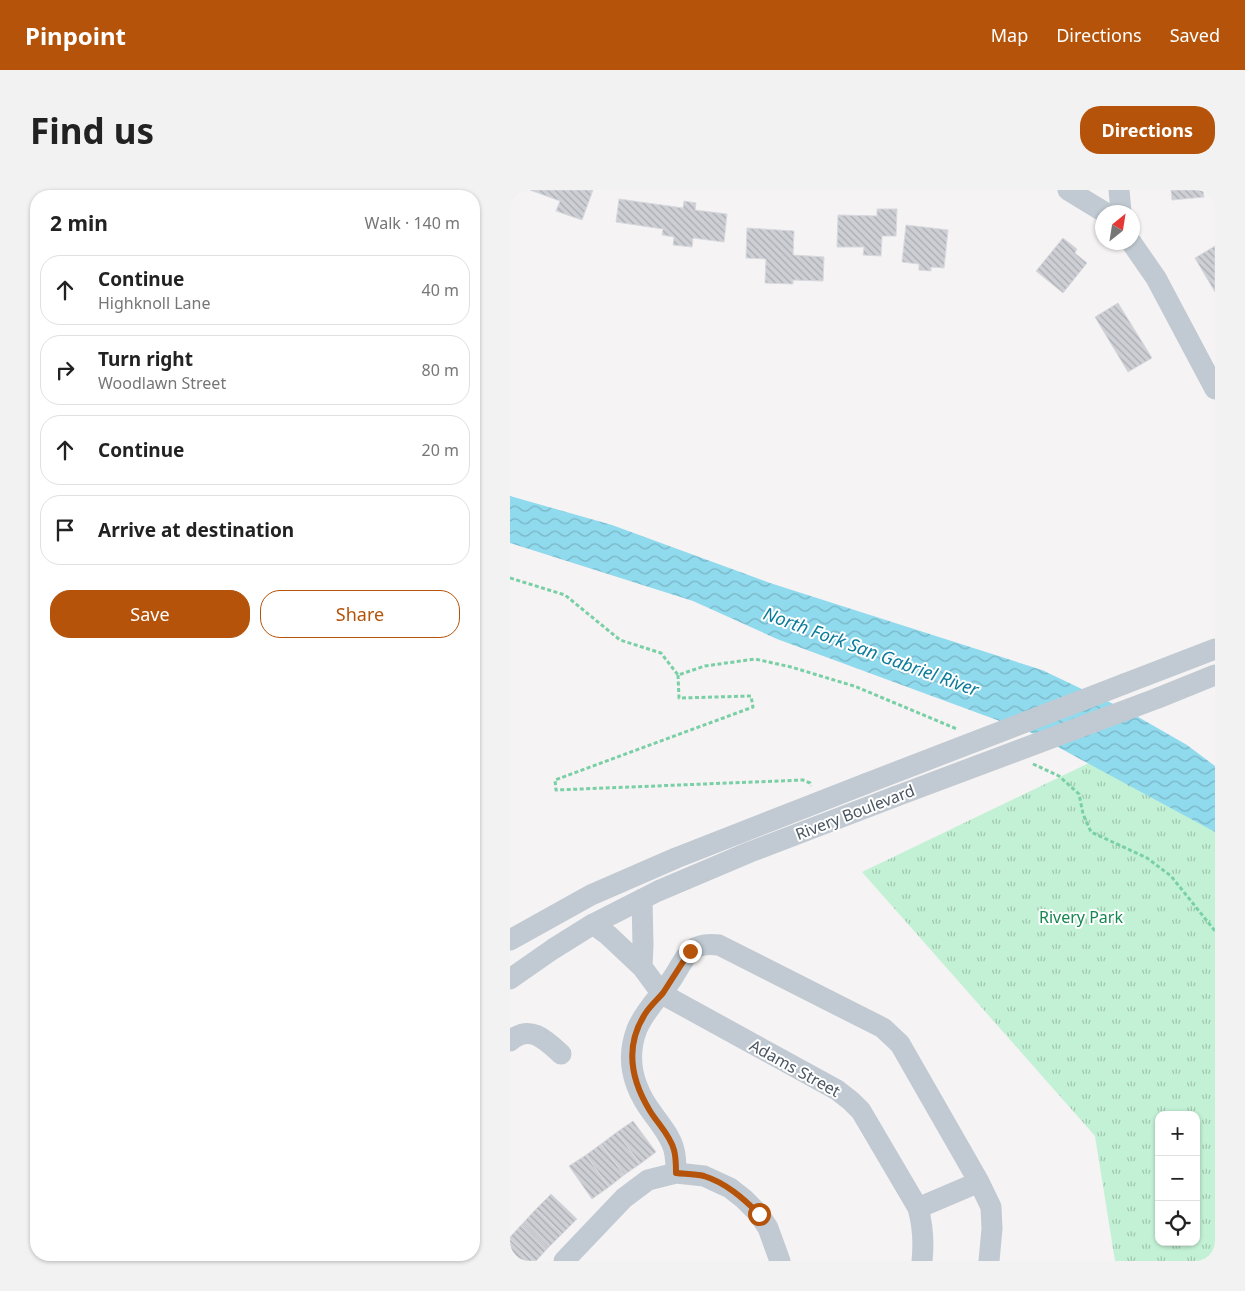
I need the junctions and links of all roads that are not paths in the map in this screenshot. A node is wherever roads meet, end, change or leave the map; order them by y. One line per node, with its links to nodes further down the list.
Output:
1 (1068, 190): 4 (street)
2 (1119, 190): 3 (street)
3 (1120, 205)
4 (1095, 206)
5 (1137, 250): 6 (street)
6 (1215, 389)
7 (1215, 649): 11 (street, Rivery Boulevard, bridge)
8 (1215, 675): 9 (street, Rivery Boulevard, bridge)
9 (642, 899): 10 (street, Rivery Boulevard); 12 (street)
10 (594, 924): 12 (street, Adams Street); 13 (street, Rivery Boulevard)
11 (510, 940)
12 (642, 967): 14 (street, Adams Street)
13 (510, 979)
14 (662, 994): 17 (street); 18 (street); 19 (street, Adams Street)
15 (510, 1041): 16 (street)
16 (560, 1054)
17 (676, 1173): 20 (street); 21 (street)
18 (979, 1182): 19 (street); 23 (street)
19 (918, 1208): 22 (street, Adams Street)
20 (564, 1261)
21 (780, 1261)
22 (922, 1261)
23 (989, 1261)

